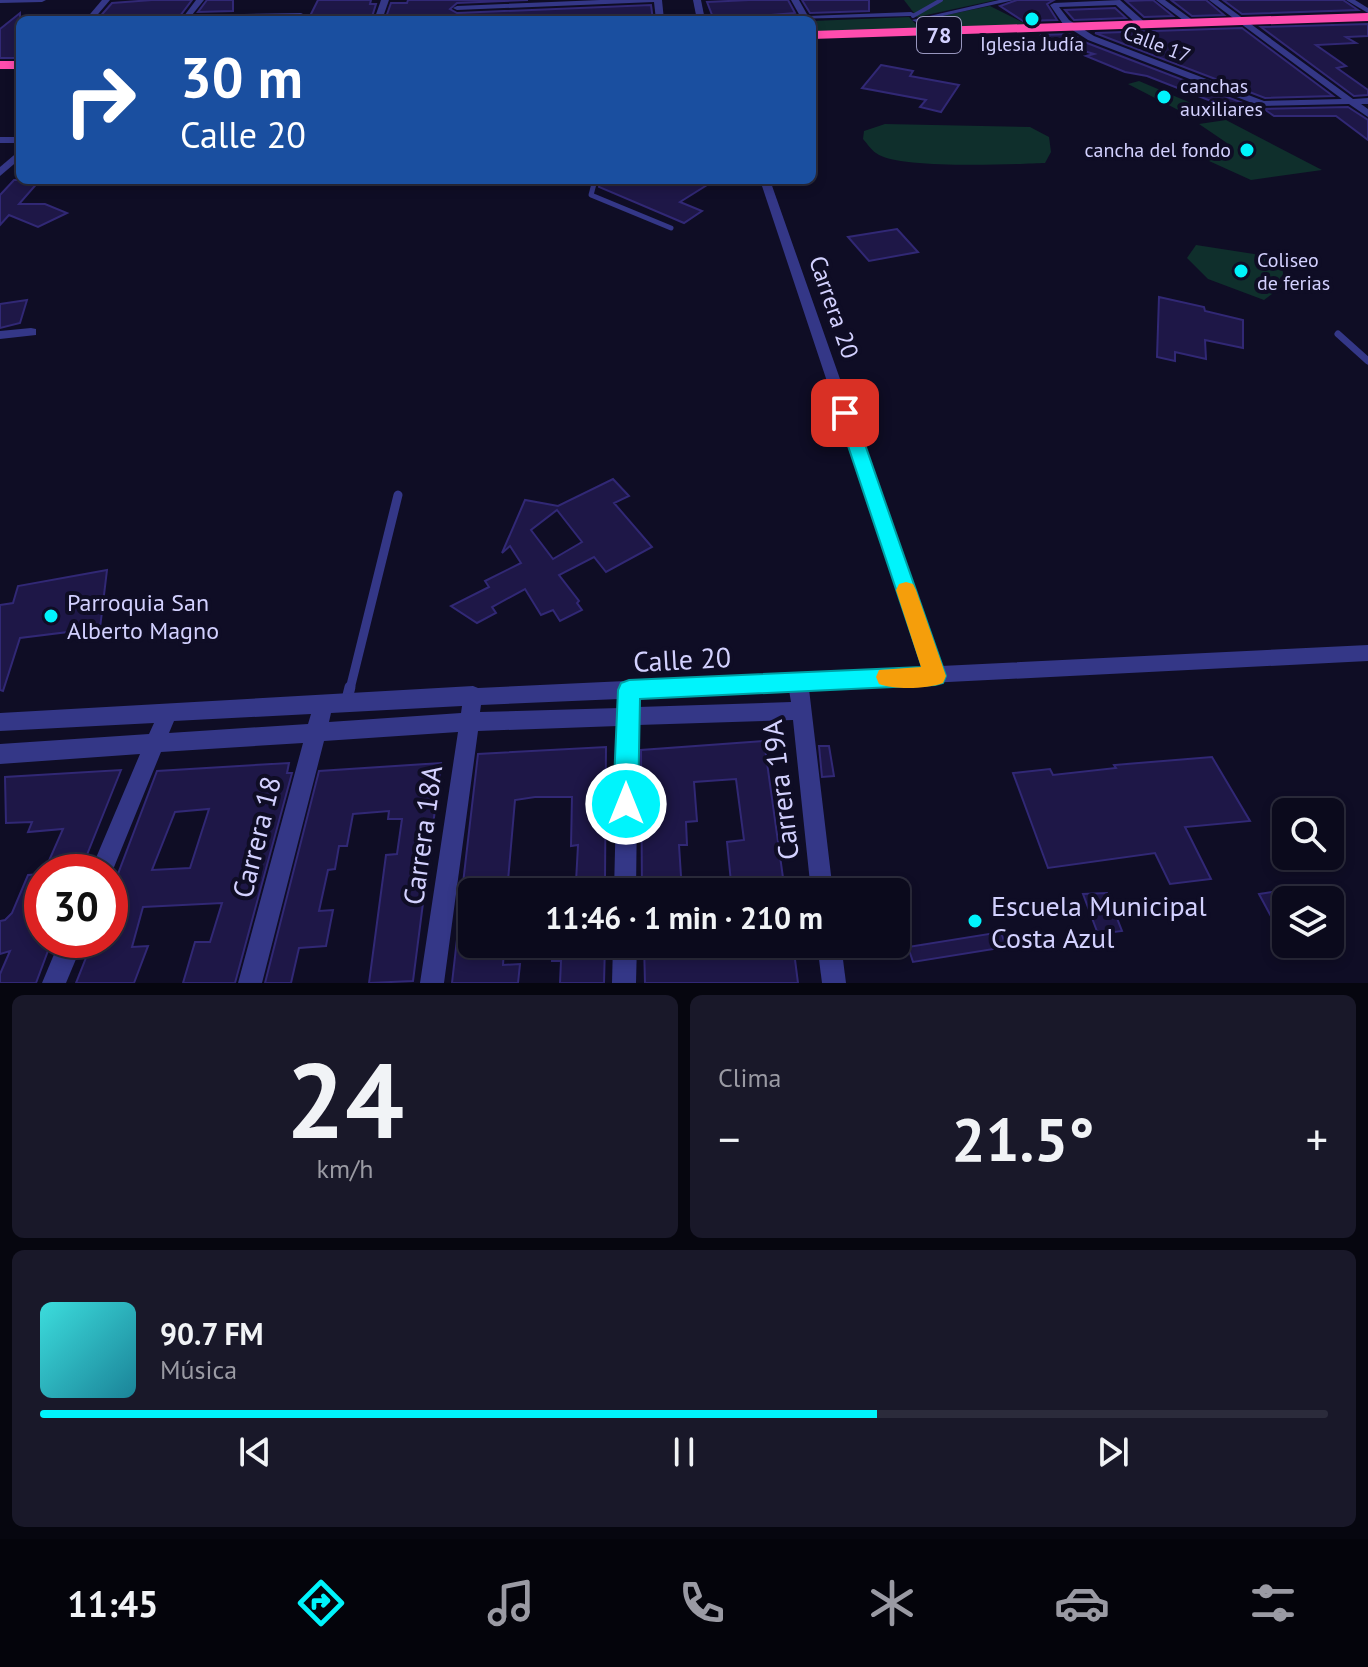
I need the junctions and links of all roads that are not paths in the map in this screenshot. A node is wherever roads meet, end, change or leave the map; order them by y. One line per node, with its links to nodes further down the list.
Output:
1 (42, 0): 10 (street)
2 (106, 0): 16 (street)
3 (657, 0): 13 (street)
4 (927, 0): 20 (lane)
5 (941, 0): 20 (lane)
6 (1010, 0): 20 (street)
7 (1160, 0): 22 (street)
8 (1213, 0): 21 (street)
9 (1350, 0): 14 (street)
10 (0, 1)
11 (1117, 1): 23 (street); 24 (street)
12 (458, 4): 13 (street)
13 (561, 5)
14 (1368, 11)
15 (302, 14): 17 (street)
16 (92, 16)
17 (256, 16)
18 (1368, 17): 21 (highway, 78)
19 (816, 19): 20 (street)
20 (916, 20): 24 (highway, 78); 25 (highway, 78)
21 (1245, 22): 22 (highway, 78); 27 (street)
22 (1194, 24): 23 (highway, 78)
23 (1144, 26): 24 (highway, 78)
24 (1075, 29): 27 (street, Calle 17)
25 (816, 35)
26 (1368, 101): 27 (street, Calle 17)
27 (1350, 102): 28 (street)
28 (1368, 114)
29 (16, 158): 30 (street)
30 (0, 173)
31 (594, 184): 33 (lane)
32 (766, 184): 40 (street, Carrera 20)
33 (671, 228)
34 (31, 332): 36 (street)
35 (1338, 334): 37 (lane)
36 (0, 335)
37 (1368, 361)
38 (398, 495): 44 (lane)
39 (1368, 653): 40 (street, Calle 20)
40 (935, 676): 41 (street, Calle 20)
41 (798, 680): 42 (street, Calle 20); 46 (street, Carrera 19A)
42 (629, 690): 43 (street, Calle 20); 48 (street)
43 (473, 695): 44 (street, Calle 20); 50 (street, Carrera 18A)
44 (346, 704): 45 (street, Calle 20)
45 (323, 706): 47 (street, Calle 20); 51 (street, Carrera 18)
46 (800, 711): 48 (street); 56 (street, Carrera 19A)
47 (168, 712): 49 (street, Calle 20); 52 (street)
48 (626, 716): 50 (street); 55 (street)
49 (0, 722)
50 (467, 722): 51 (street); 62 (street, Carrera 18A)
51 (314, 733): 52 (street); 61 (street, Carrera 18)
52 (155, 745): 53 (street); 54 (street)
53 (0, 754)
54 (109, 854)
55 (625, 878)
56 (820, 878)
57 (64, 958): 60 (street)
58 (625, 958): 63 (street)
59 (831, 958): 64 (street)
60 (54, 983)
61 (250, 983)
62 (432, 983)
63 (624, 983)
64 (834, 983)

